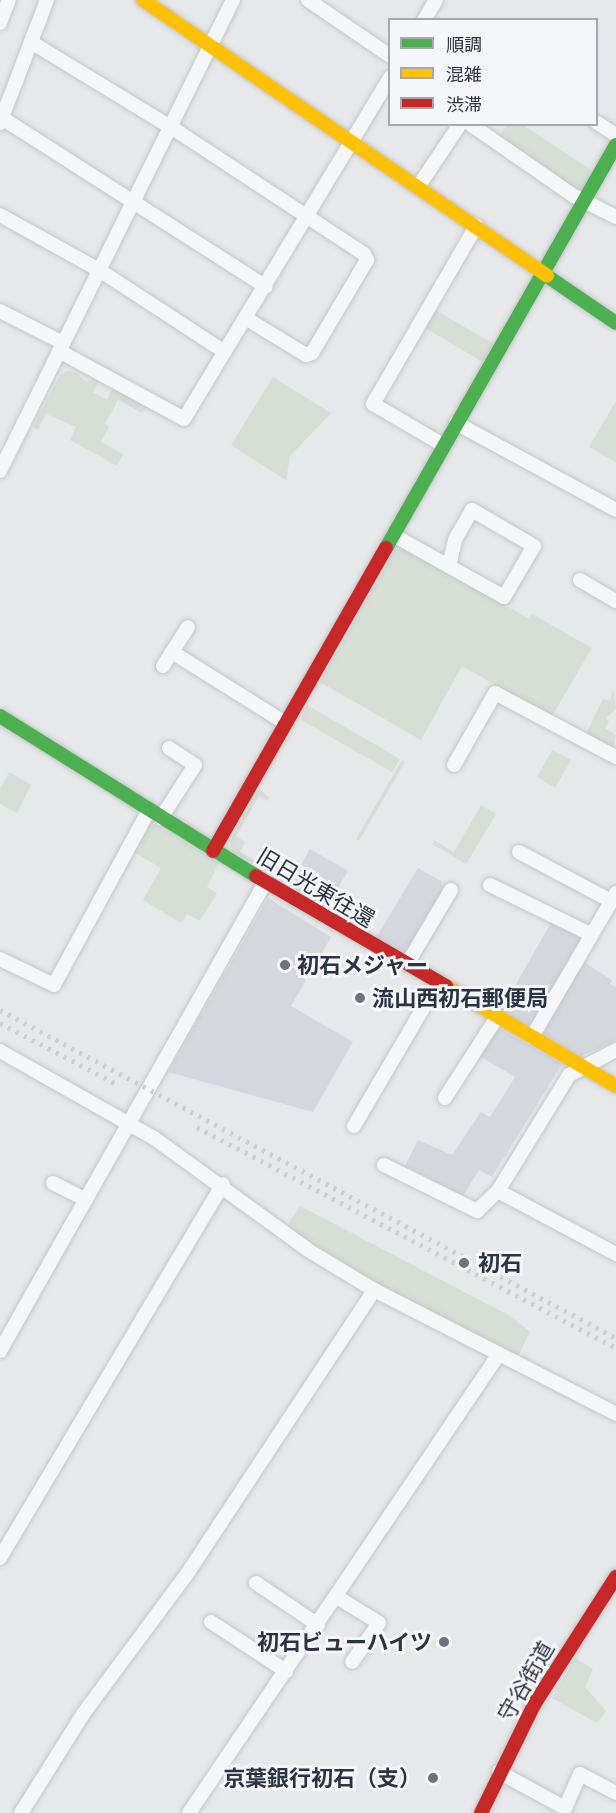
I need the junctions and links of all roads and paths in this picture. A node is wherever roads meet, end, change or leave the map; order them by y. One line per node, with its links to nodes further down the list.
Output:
1 (9, 0): 6 (street)
2 (46, 0): 7 (street)
3 (143, 0): 8 (street)
4 (233, 0): 8 (street)
5 (308, 0): 9 (street)
6 (0, 23)
7 (31, 42): 11 (street); 15 (street)
8 (211, 45): 15 (street); 17 (street)
9 (388, 55)
10 (388, 80): 17 (street)
11 (1, 121): 20 (street)
12 (598, 123): 16 (street)
13 (458, 126): 19 (street)
14 (473, 126): 21 (street)
15 (169, 128): 20 (street); 23 (street)
16 (616, 135)
17 (351, 139): 19 (street); 23 (street)
18 (616, 145): 21 (street)
19 (418, 187): 25 (street)
20 (134, 199): 26 (street); 28 (street)
21 (584, 200): 24 (street); 27 (street)
22 (0, 214): 26 (street)
23 (306, 216): 28 (street); 30 (street)
24 (616, 217)
25 (476, 226): 27 (street); 35 (street)
26 (99, 270): 32 (street); 33 (street)
27 (543, 273): 31 (street); 34 (street)
28 (266, 287): 30 (street)
29 (0, 311): 32 (street)
30 (247, 319): 33 (street)
31 (616, 323)
32 (61, 347): 33 (street); 36 (street)
33 (225, 352)
34 (456, 423): 35 (street); 37 (street)
35 (443, 445): 38 (street)
36 (0, 471)
37 (616, 510)
38 (393, 535): 39 (street); 46 (street)
39 (449, 566): 39 (street)
40 (580, 580): 41 (street)
41 (616, 601)
42 (188, 627): 43 (street)
43 (172, 652): 44 (street); 46 (street)
44 (163, 666)
45 (0, 716): 50 (street, 旧日光東往還)
46 (285, 723): 51 (street)
47 (169, 748): 50 (street)
48 (616, 757): 49 (street)
49 (454, 765)
50 (155, 814): 51 (street, 旧日光東往還); 58 (street)
51 (213, 851): 53 (street, 旧日光東往還)
52 (519, 852): 56 (street)
53 (266, 881): 59 (street, 旧日光東往還); 68 (street)
54 (490, 885): 57 (street)
55 (451, 890): 59 (street)
56 (613, 897): 57 (street)
57 (591, 934): 62 (street)
58 (0, 959)
59 (407, 964): 60 (street, 旧日光東往還)
60 (438, 982): 61 (street, 旧日光東往還); 69 (street)
61 (497, 1017): 62 (street, 旧日光東往還); 67 (street)
62 (532, 1037): 65 (street, 旧日光東往還)
63 (616, 1050): 65 (street)
64 (0, 1051): 68 (street)
65 (584, 1067): 66 (street, 旧日光東往還); 73 (street)
66 (616, 1086)
67 (445, 1098)
68 (131, 1124): 72 (street); 74 (street)
69 (354, 1126)
70 (384, 1165): 73 (street)
71 (53, 1183): 74 (street)
72 (223, 1184): 76 (street); 80 (street)
73 (498, 1191): 75 (street)
74 (86, 1200): 77 (street)
75 (616, 1254)
76 (374, 1290): 78 (street); 91 (street)
77 (0, 1351)
78 (499, 1354): 79 (street); 83 (street)
79 (616, 1414)
80 (0, 1558)
81 (616, 1576): 88 (street, 守谷街道)
82 (256, 1583): 85 (street)
83 (337, 1597): 85 (street); 86 (street)
84 (211, 1622): 87 (street)
85 (318, 1625): 87 (street)
86 (352, 1662)
87 (286, 1671): 92 (street)
88 (499, 1772): 90 (street); 93 (street, 守谷街道)
89 (616, 1793): 90 (street)
90 (564, 1811)
91 (21, 1813)
92 (189, 1813)
93 (481, 1813)

